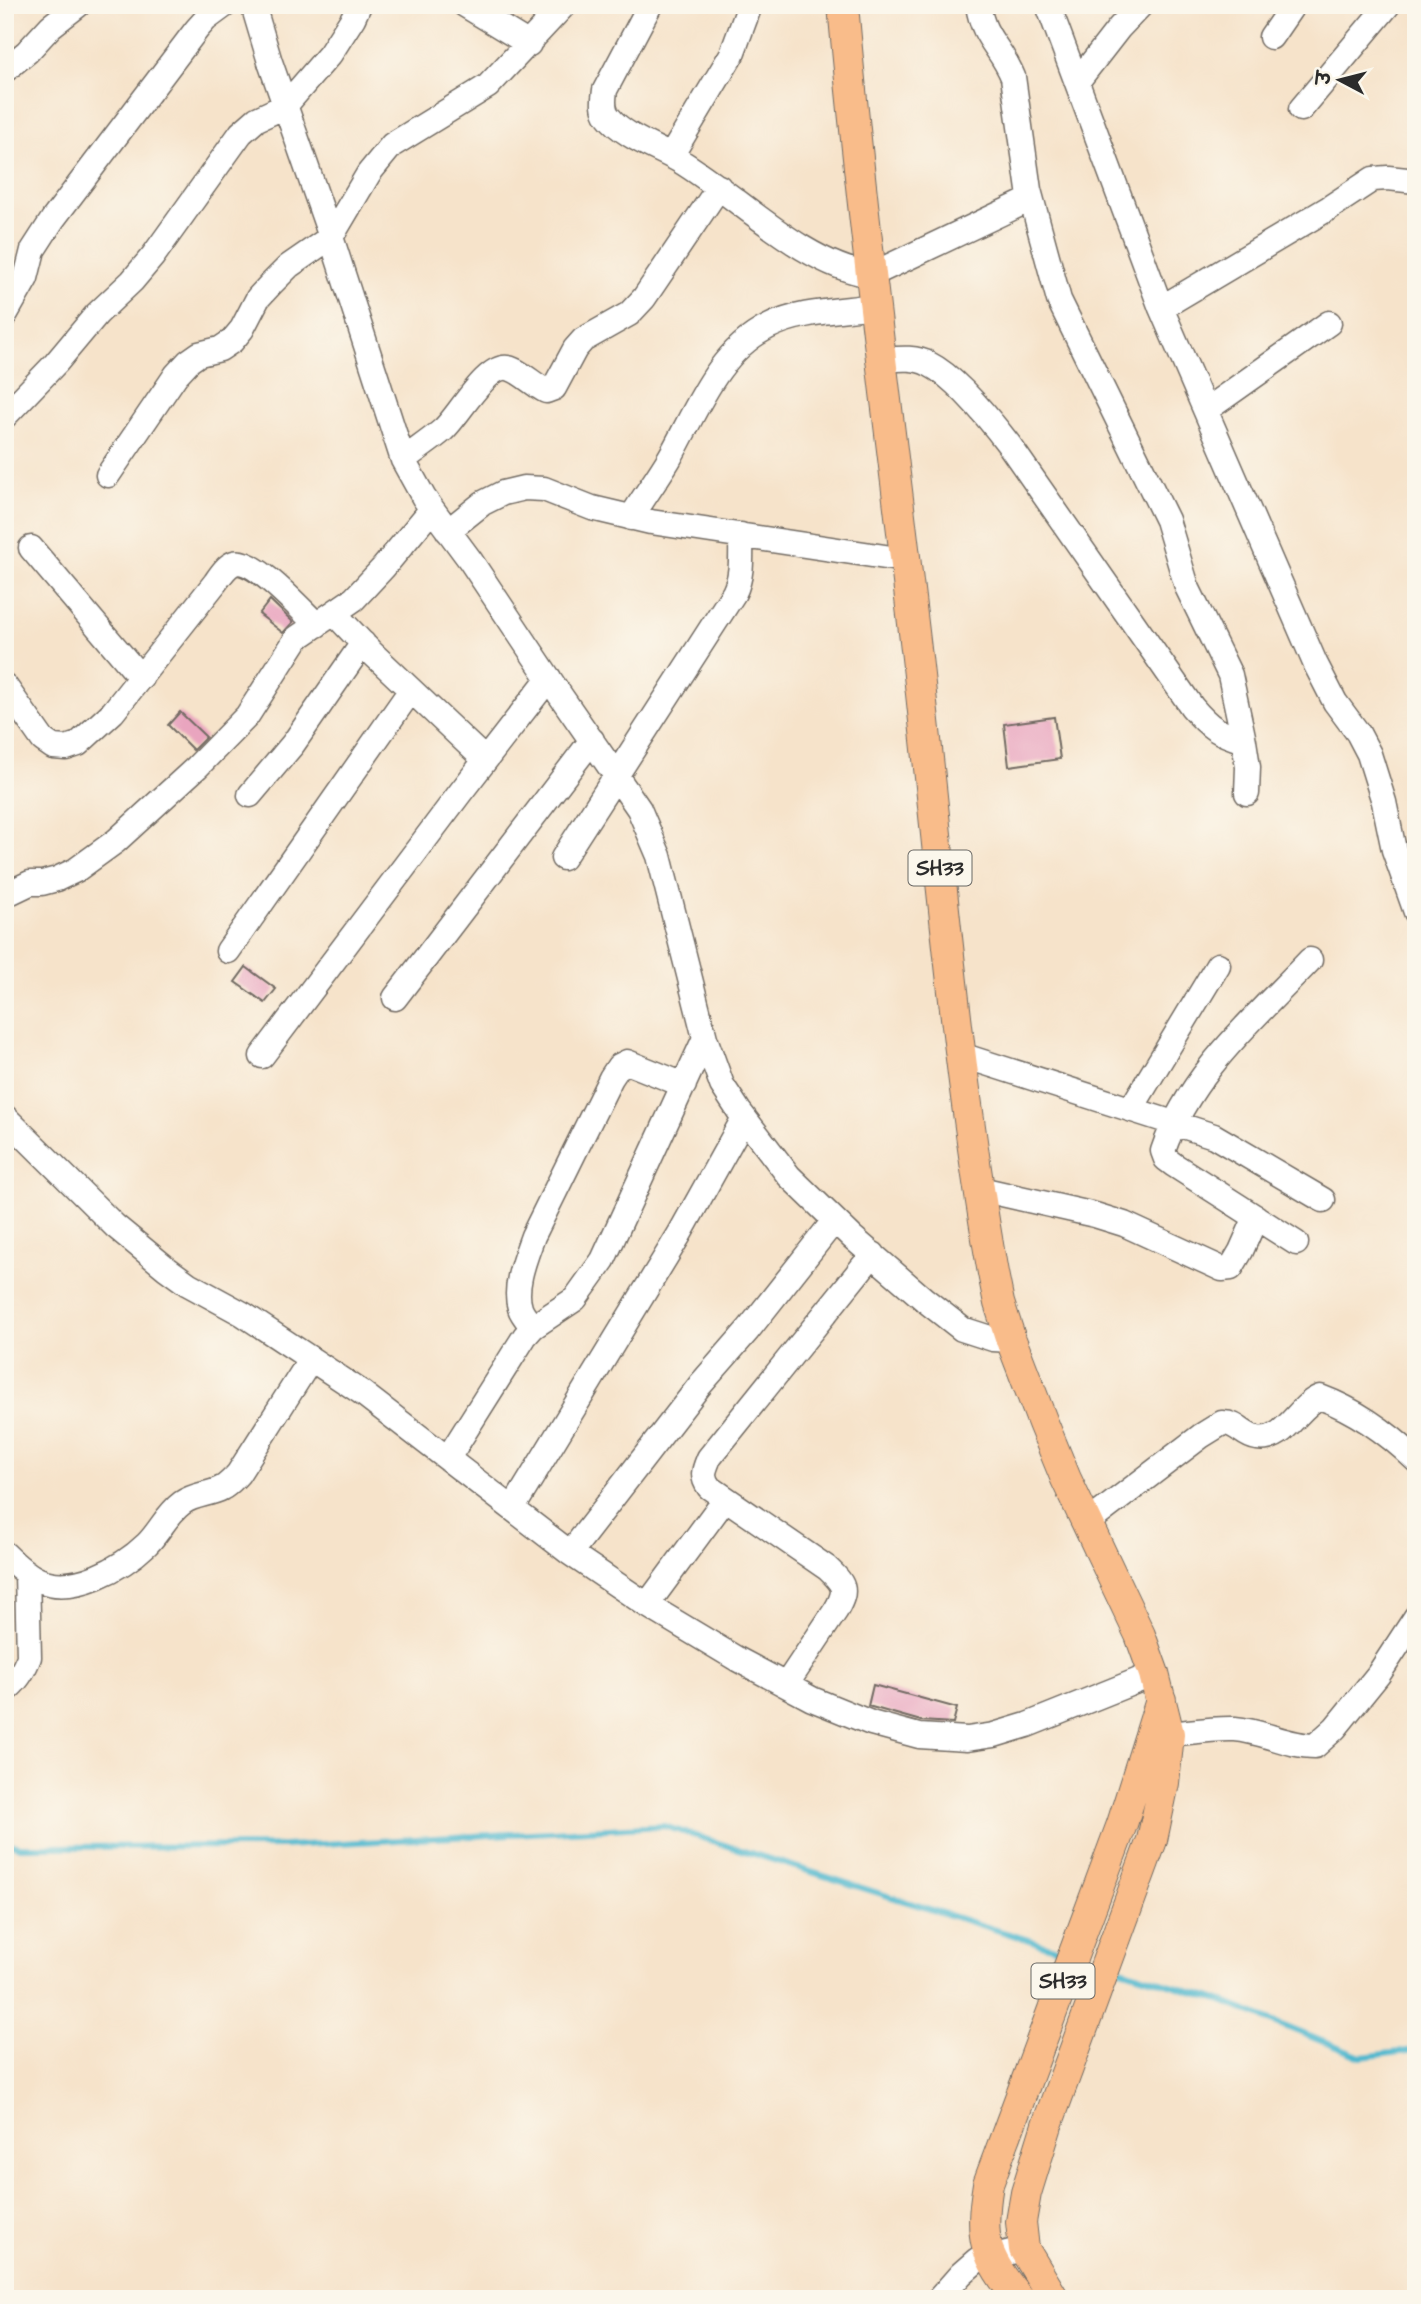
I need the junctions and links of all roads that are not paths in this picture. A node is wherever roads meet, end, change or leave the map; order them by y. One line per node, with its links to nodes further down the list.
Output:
1 (78, 5): 17 (street)
2 (225, 5): 29 (street)
3 (253, 5): 19 (street)
4 (359, 5): 19 (street)
5 (465, 5): 16 (street)
6 (564, 5): 16 (street)
7 (650, 5): 21 (street)
8 (750, 5): 21 (street)
9 (843, 5): 26 (main road, SH33)
10 (978, 5): 24 (street)
11 (1048, 5): 18 (street)
12 (1293, 5): 15 (street)
13 (1388, 5): 20 (street)
14 (1140, 6): 18 (street)
15 (1271, 37)
16 (529, 44): 25 (street)
17 (5, 70)
18 (1077, 82): 28 (street)
19 (285, 106): 25 (street); 33 (street)
20 (1301, 109)
21 (671, 156): 23 (street)
22 (1416, 181): 28 (street)
23 (719, 187): 26 (street); 34 (street)
24 (1031, 199): 26 (street); 49 (street)
25 (331, 237): 34 (street); 35 (street)
26 (871, 275): 27 (main road, SH33)
27 (874, 306): 31 (main road, SH33); 37 (street)
28 (1161, 308): 32 (street)
29 (5, 314)
30 (1329, 323): 32 (street)
31 (880, 360): 41 (main road, SH33); 49 (street)
32 (1206, 410): 56 (street)
33 (5, 416)
34 (403, 460): 36 (street)
35 (108, 475)
36 (432, 509): 38 (street); 42 (street)
37 (631, 518): 38 (street); 39 (street)
38 (448, 531): 45 (street)
39 (741, 535): 41 (street); 51 (street)
40 (30, 548): 44 (street)
41 (905, 561): 62 (main road, SH33)
42 (326, 619): 43 (street); 44 (street); 55 (street)
43 (363, 643): 47 (street); 53 (street)
44 (141, 678): 46 (street)
45 (549, 678): 48 (street); 50 (street)
46 (5, 686)
47 (411, 690): 50 (street); 57 (street)
48 (592, 740): 51 (street); 60 (street)
49 (1244, 741): 52 (street)
50 (485, 760): 63 (street)
51 (617, 775): 54 (street); 61 (street)
52 (1247, 793)
53 (250, 795)
54 (563, 858)
55 (5, 895)
56 (1416, 912)
57 (228, 951)
58 (1310, 960): 68 (street)
59 (1218, 965): 65 (street)
60 (394, 998)
61 (705, 1038): 64 (street); 67 (street)
62 (961, 1055): 65 (street); 69 (main road, SH33)
63 (262, 1056)
64 (684, 1085): 75 (street); 75 (street)
65 (1131, 1109): 68 (street)
66 (5, 1117): 77 (street)
67 (744, 1118): 72 (street); 81 (street)
68 (1173, 1123): 70 (street); 71 (street)
69 (980, 1189): 71 (street); 76 (main road, SH33)
70 (1323, 1200)
71 (1256, 1217): 73 (street)
72 (834, 1221): 74 (street); 83 (street)
73 (1296, 1243)
74 (873, 1254): 76 (street); 80 (street)
75 (533, 1327): 78 (street)
76 (1011, 1340): 82 (main road, SH33)
77 (311, 1359): 78 (street); 85 (street)
78 (448, 1458): 81 (street)
79 (1416, 1460): 82 (street)
80 (725, 1499): 86 (street); 88 (street)
81 (513, 1508): 83 (street)
82 (1087, 1523): 89 (main road, SH33)
83 (570, 1553): 86 (street)
84 (5, 1554): 85 (street)
85 (27, 1573): 90 (street)
86 (648, 1605): 88 (street)
87 (1416, 1618): 91 (street)
88 (786, 1685): 89 (street)
89 (1157, 1687): 91 (main road, SH33); 93 (main road, SH33)
90 (5, 1691)
91 (1170, 1734): 92 (main road, SH33)
92 (1024, 2249): 93 (street); 96 (main road, SH33)
93 (989, 2257): 94 (street); 95 (main road, SH33)
94 (939, 2299)
95 (1018, 2299)
96 (1054, 2299)

